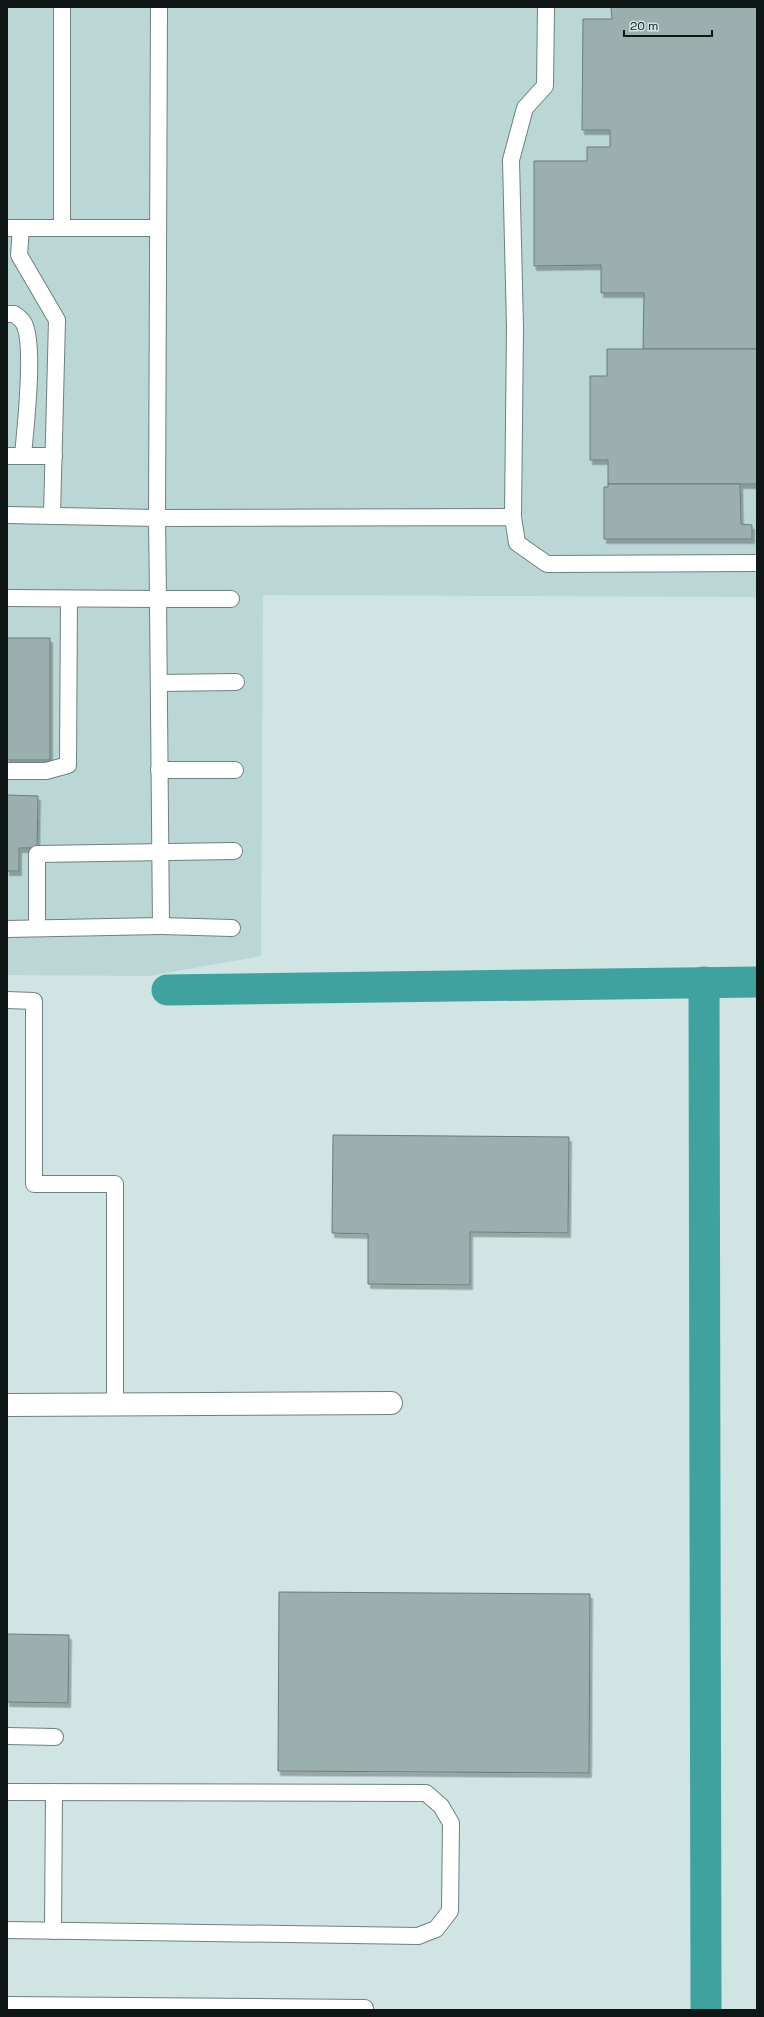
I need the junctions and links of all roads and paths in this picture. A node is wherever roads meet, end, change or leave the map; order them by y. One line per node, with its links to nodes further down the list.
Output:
1 (62, 7): 5 (lane)
2 (159, 7): 6 (lane)
3 (546, 7): 13 (lane)
4 (14, 228): 5 (lane); 10 (lane)
5 (62, 228): 6 (lane)
6 (158, 228): 14 (lane)
7 (7, 314): 9 (lane)
8 (7, 456): 9 (lane)
9 (23, 456): 10 (lane)
10 (54, 456): 12 (lane)
11 (7, 515): 12 (lane)
12 (52, 516): 14 (lane)
13 (513, 516): 14 (lane); 15 (lane)
14 (157, 518): 18 (lane)
15 (757, 563)
16 (7, 598): 17 (lane)
17 (69, 598): 18 (lane); 22 (lane)
18 (158, 599): 19 (lane); 21 (lane)
19 (231, 599)
20 (236, 682): 21 (lane)
21 (158, 683): 23 (lane)
22 (7, 770)
23 (159, 770): 24 (lane); 26 (lane)
24 (234, 770)
25 (234, 851): 26 (lane)
26 (160, 852): 27 (lane); 28 (lane)
27 (161, 926): 28 (lane); 29 (lane)
28 (37, 928): 30 (lane)
29 (232, 928)
30 (7, 929)
31 (7, 1000): 33 (lane)
32 (391, 1403): 33 (street)
33 (115, 1404): 34 (street)
34 (7, 1405)
35 (7, 1736): 36 (lane)
36 (55, 1737)
37 (7, 1792): 38 (lane)
38 (54, 1792): 40 (lane); 40 (lane)
39 (7, 1930): 40 (lane)
40 (53, 1931)
41 (7, 2005): 42 (lane)
42 (238, 2008): 43 (lane)
43 (365, 2008)

